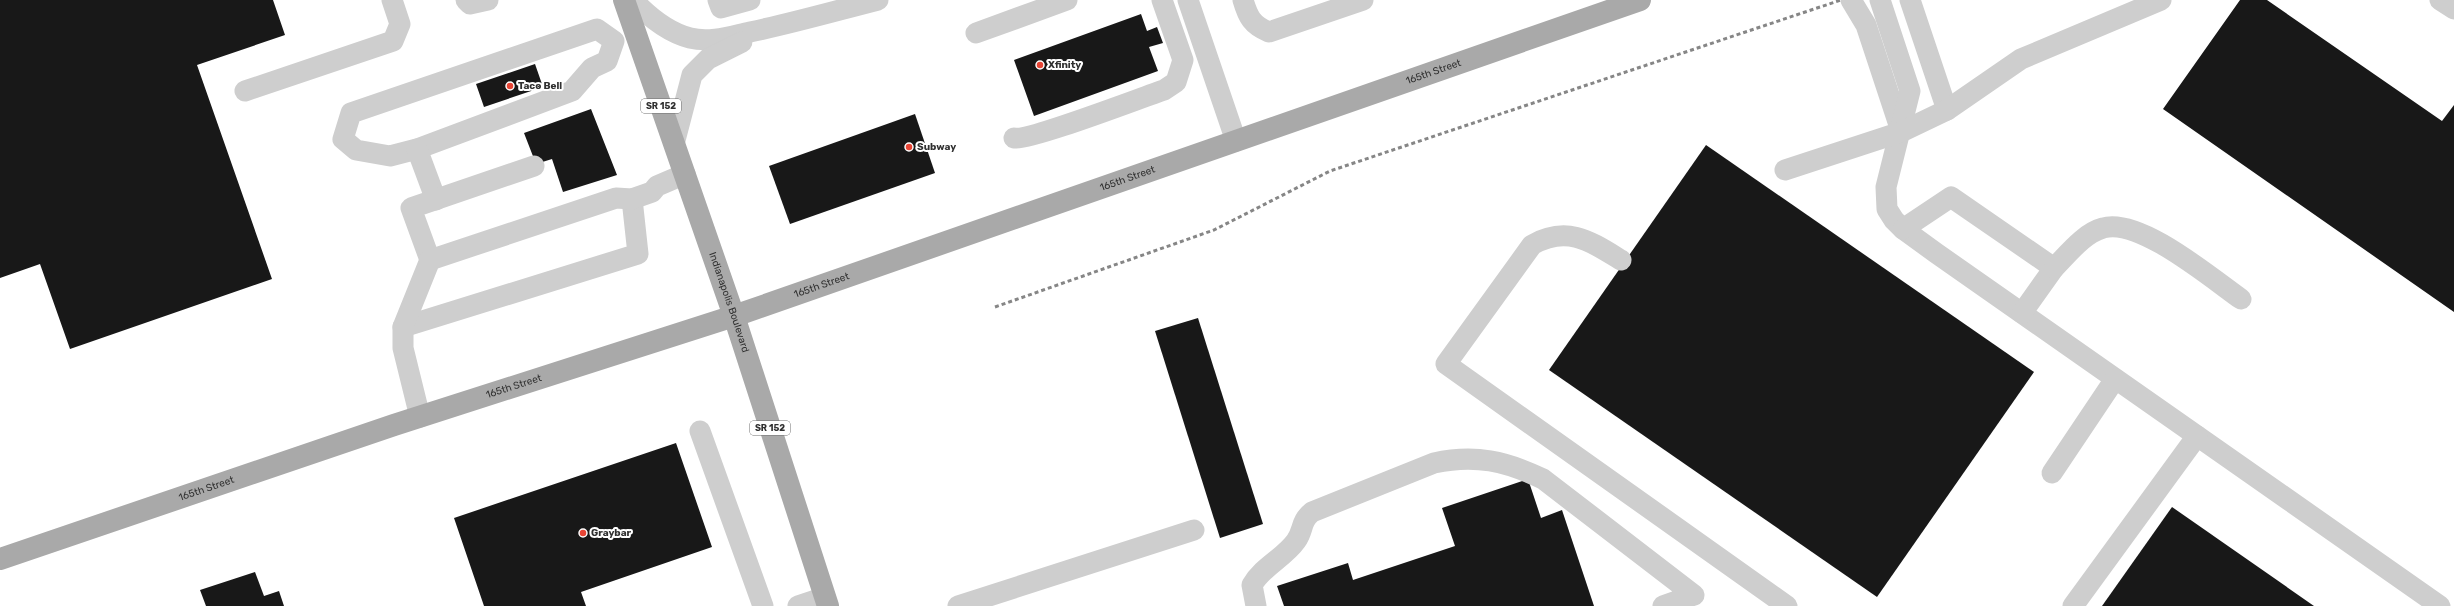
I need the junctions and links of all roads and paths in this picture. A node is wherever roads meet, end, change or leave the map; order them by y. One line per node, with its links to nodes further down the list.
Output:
1 (392, 0): 26 (street)
2 (466, 0): 3 (street)
3 (488, 0)
4 (624, 0): 23 (main road, Indianapolis Boulevard / SR 152)
5 (632, 0): 22 (street)
6 (718, 0): 7 (street)
7 (750, 0)
8 (878, 0): 20 (street)
9 (1067, 0): 24 (street)
10 (1162, 0): 29 (street)
11 (1188, 0): 30 (street)
12 (1243, 0): 13 (street)
13 (1363, 0)
14 (1640, 0): 30 (main road, 165th Street)
15 (1851, 0): 28 (street)
16 (1880, 0): 28 (street)
17 (1910, 0): 27 (street)
18 (2161, 0): 27 (street)
19 (2440, 0): 21 (street)
20 (848, 4): 22 (street)
21 (2454, 9)
22 (776, 27): 31 (street)
23 (635, 33): 25 (street); 31 (main road, Indianapolis Boulevard / SR 152)
24 (976, 33)
25 (614, 41): 32 (street); 32 (street)
26 (245, 92)
27 (1947, 110): 28 (street)
28 (1901, 132): 34 (street); 38 (street)
29 (1014, 138)
30 (1236, 141): 44 (main road, 165th Street)
31 (674, 144): 35 (main road, Indianapolis Boulevard / SR 152)
32 (417, 149): 37 (street)
33 (534, 166): 37 (street)
34 (1785, 170)
35 (685, 174): 36 (street); 44 (main road, Indianapolis Boulevard / SR 152)
36 (624, 198): 39 (street); 45 (street)
37 (436, 200): 39 (street)
38 (1903, 229): 41 (street); 43 (street)
39 (430, 260): 45 (street)
40 (1621, 260): 59 (street)
41 (2054, 268): 42 (street); 43 (street)
42 (2241, 299)
43 (2022, 313): 46 (street)
44 (734, 316): 47 (main road, 165th Street); 53 (main road, Indianapolis Boulevard / SR 152)
45 (403, 327): 47 (street)
46 (2115, 379): 49 (street); 50 (street)
47 (420, 417): 52 (main road, 165th Street)
48 (700, 431): 54 (street)
49 (2197, 436): 60 (street); 61 (street)
50 (2052, 473)
51 (1194, 530): 56 (street)
52 (0, 559)
53 (827, 601): 55 (street)
54 (763, 606)
55 (798, 606)
56 (958, 606)
57 (1256, 606): 58 (street)
58 (1663, 606)
59 (1787, 606)
60 (2073, 606)
61 (2440, 606)

